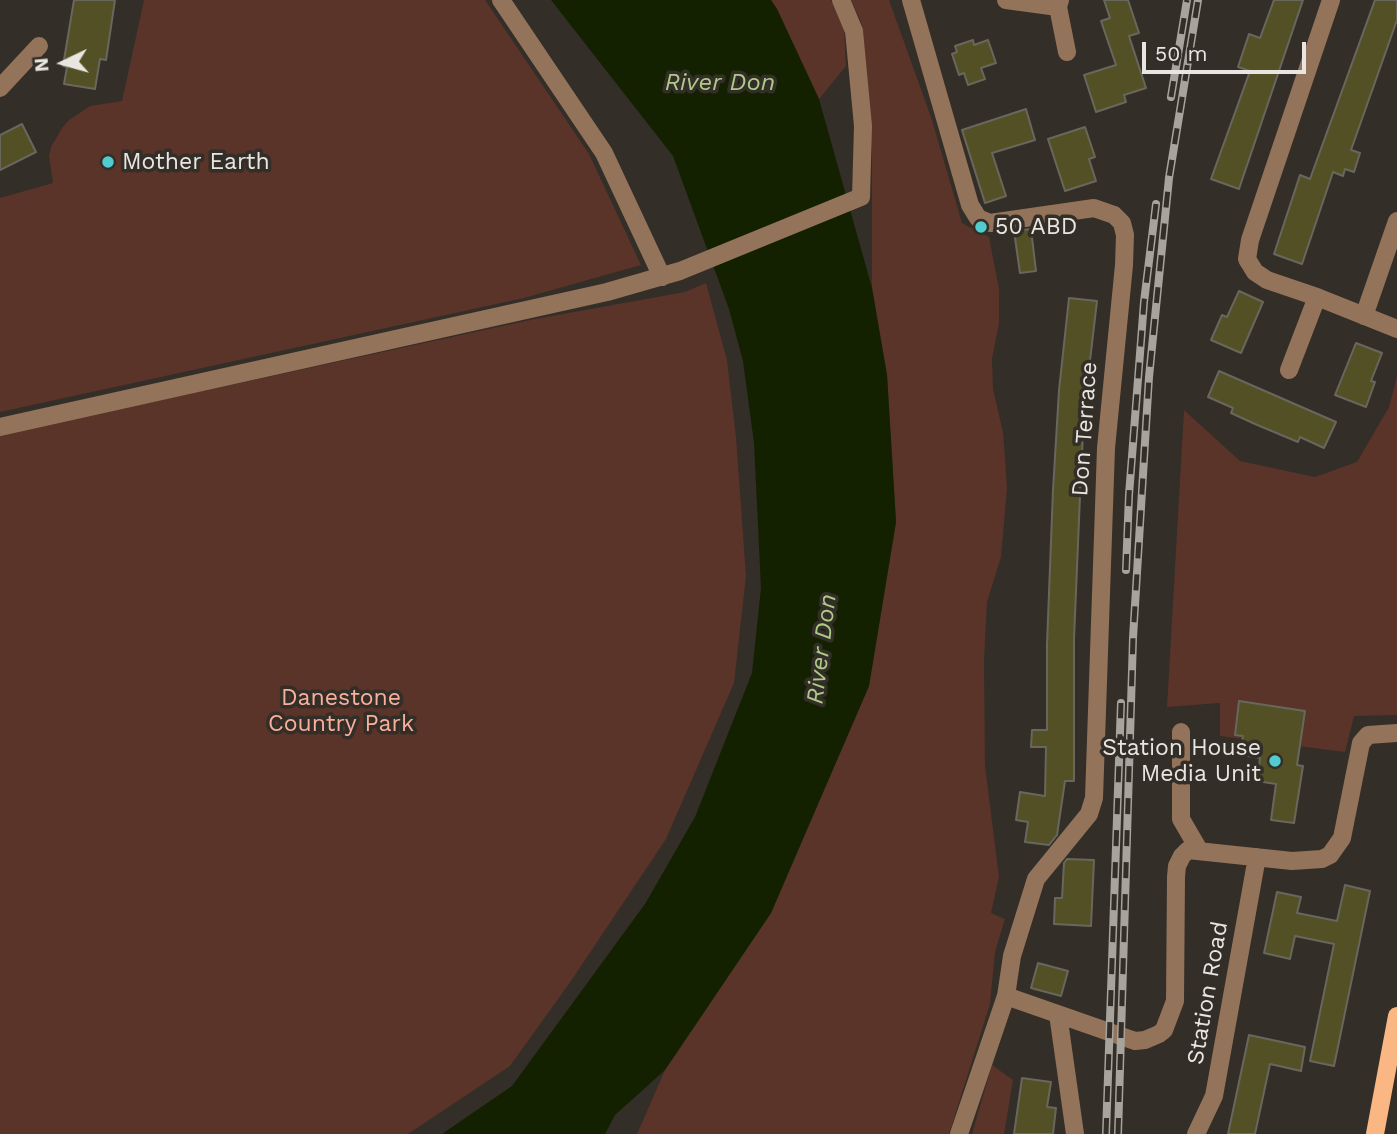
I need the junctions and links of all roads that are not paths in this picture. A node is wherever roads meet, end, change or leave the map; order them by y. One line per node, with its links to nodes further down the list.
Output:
1 (501, 0): 12 (street)
2 (841, 0): 12 (street)
3 (911, 0): 22 (street, Don Terrace)
4 (1006, 0): 6 (street)
5 (1331, 0): 13 (street)
6 (1059, 3): 8 (street)
7 (39, 46): 9 (street)
8 (1067, 52)
9 (6, 69): 10 (street)
10 (0, 88)
11 (1397, 221): 14 (street)
12 (662, 277): 17 (street)
13 (1317, 297): 14 (street); 16 (street)
14 (1364, 316): 15 (street)
15 (1397, 329)
16 (1289, 370)
17 (0, 426)
18 (1181, 732): 20 (street)
19 (1397, 733): 21 (street)
20 (1199, 850): 21 (street); 23 (street, Station Road)
21 (1257, 857): 27 (street, Station Road)
22 (1006, 996): 23 (street, Station Road); 25 (street)
23 (1058, 1014): 26 (street)
24 (1397, 1016): 28 (main road)
25 (959, 1134)
26 (1076, 1134)
27 (1196, 1134)
28 (1375, 1134)

